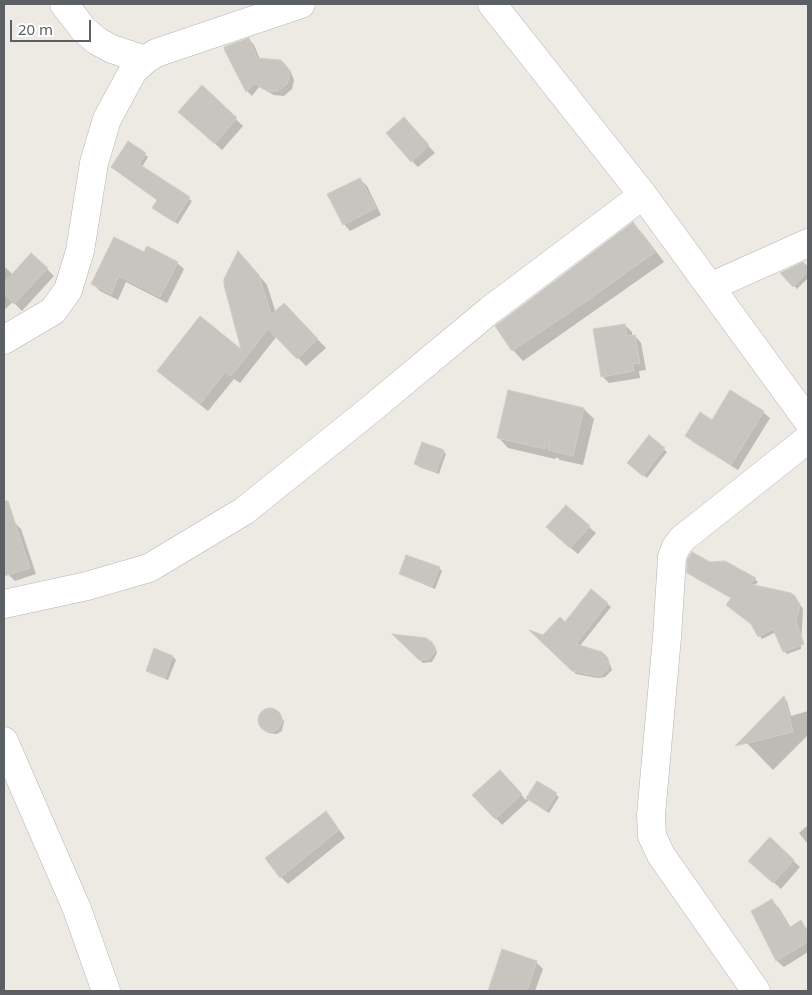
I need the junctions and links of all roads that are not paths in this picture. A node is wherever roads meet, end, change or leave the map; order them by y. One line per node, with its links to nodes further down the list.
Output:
1 (64, 4): 4 (street)
2 (301, 4): 4 (street)
3 (492, 4): 5 (street)
4 (145, 60): 8 (street)
5 (643, 195): 7 (street); 11 (street)
6 (808, 242): 7 (street)
7 (710, 287): 9 (street)
8 (4, 340)
9 (808, 421)
10 (808, 439): 14 (street)
11 (4, 604)
12 (4, 741): 13 (street)
13 (106, 991)
14 (756, 991)

